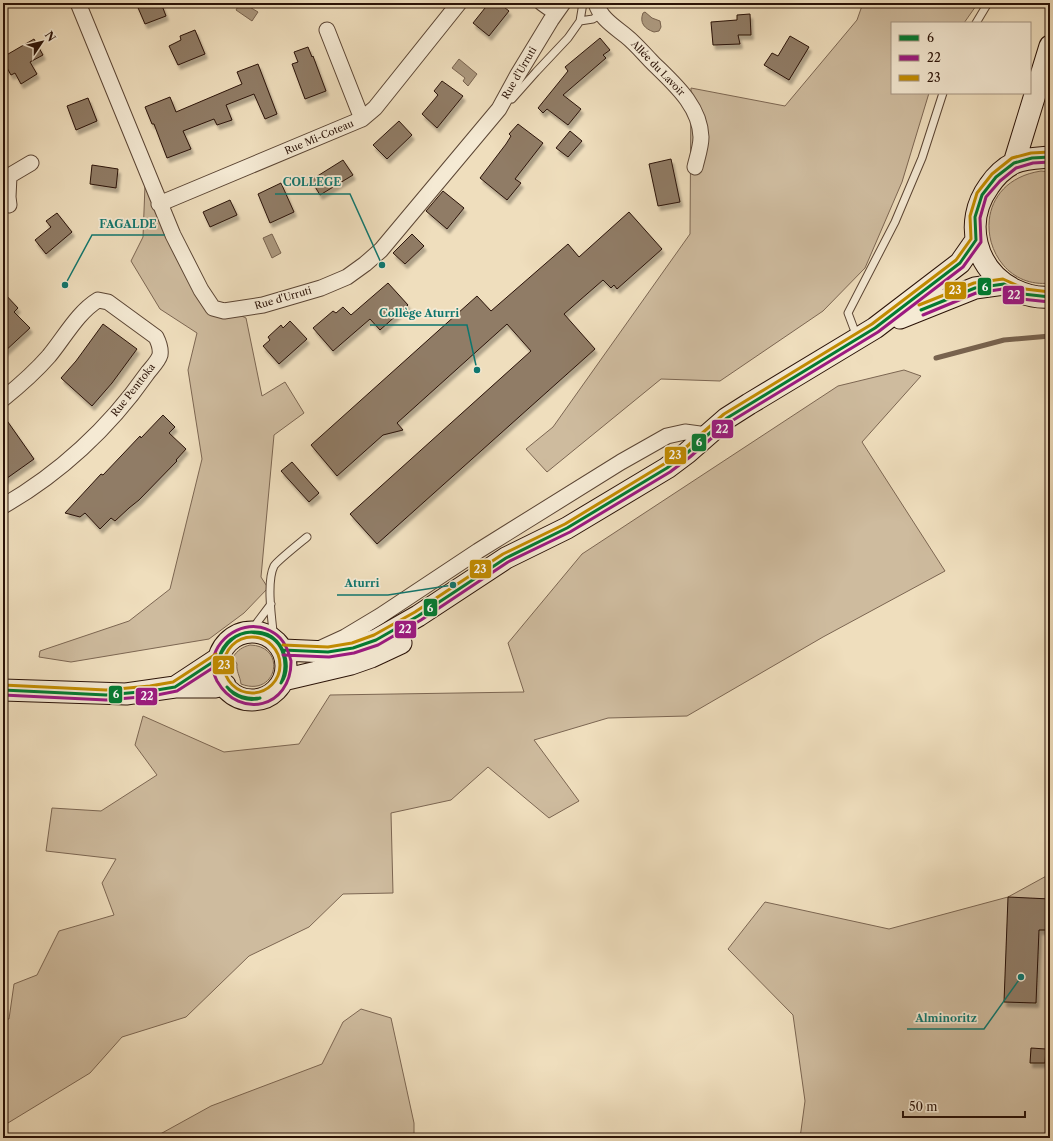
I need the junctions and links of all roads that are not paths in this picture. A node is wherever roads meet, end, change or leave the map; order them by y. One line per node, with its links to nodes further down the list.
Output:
1 (78, 3): 20 (street, Rue d'Urruti)
2 (459, 3): 14 (street, Rue Mi-Coteau)
3 (542, 3): 6 (street)
4 (583, 3): 8 (lane)
5 (988, 3): 9 (lane)
6 (559, 8): 13 (street, Rue d'Urruti)
7 (599, 9): 8 (lane); 18 (street, Allée du Lavoir)
8 (580, 21): 13 (lane)
9 (977, 22)
10 (328, 30): 14 (street)
11 (1050, 46): 16 (main road)
12 (943, 94): 25 (lane)
13 (507, 96): 20 (street, Rue d'Urruti)
14 (362, 119): 20 (street, Rue Mi-Coteau)
15 (1050, 157): 16 (main road)
16 (1014, 163): 22 (main road)
17 (25, 164): 19 (street)
18 (695, 167)
19 (6, 174): 21 (street)
20 (159, 204)
21 (10, 205)
22 (976, 240): 23 (main road); 25 (main road)
23 (1004, 284): 24 (main road); 25 (main road)
24 (1050, 297)
25 (866, 334): 27 (main road)
26 (3, 399): 28 (street, Rue Penttoka)
27 (707, 435): 29 (main road); 34 (street)
28 (3, 506)
29 (567, 528): 34 (main road); 36 (main road)
30 (307, 537): 31 (lane)
31 (271, 604): 32 (lane); 33 (lane)
32 (250, 632): 33 (main road); 35 (main road)
33 (278, 645): 34 (main road); 36 (main road)
34 (314, 652)
35 (219, 658): 37 (main road); 38 (main road)
36 (283, 680): 37 (main road)
37 (224, 685): 38 (main road)
38 (175, 687): 39 (main road)
39 (3, 690)

